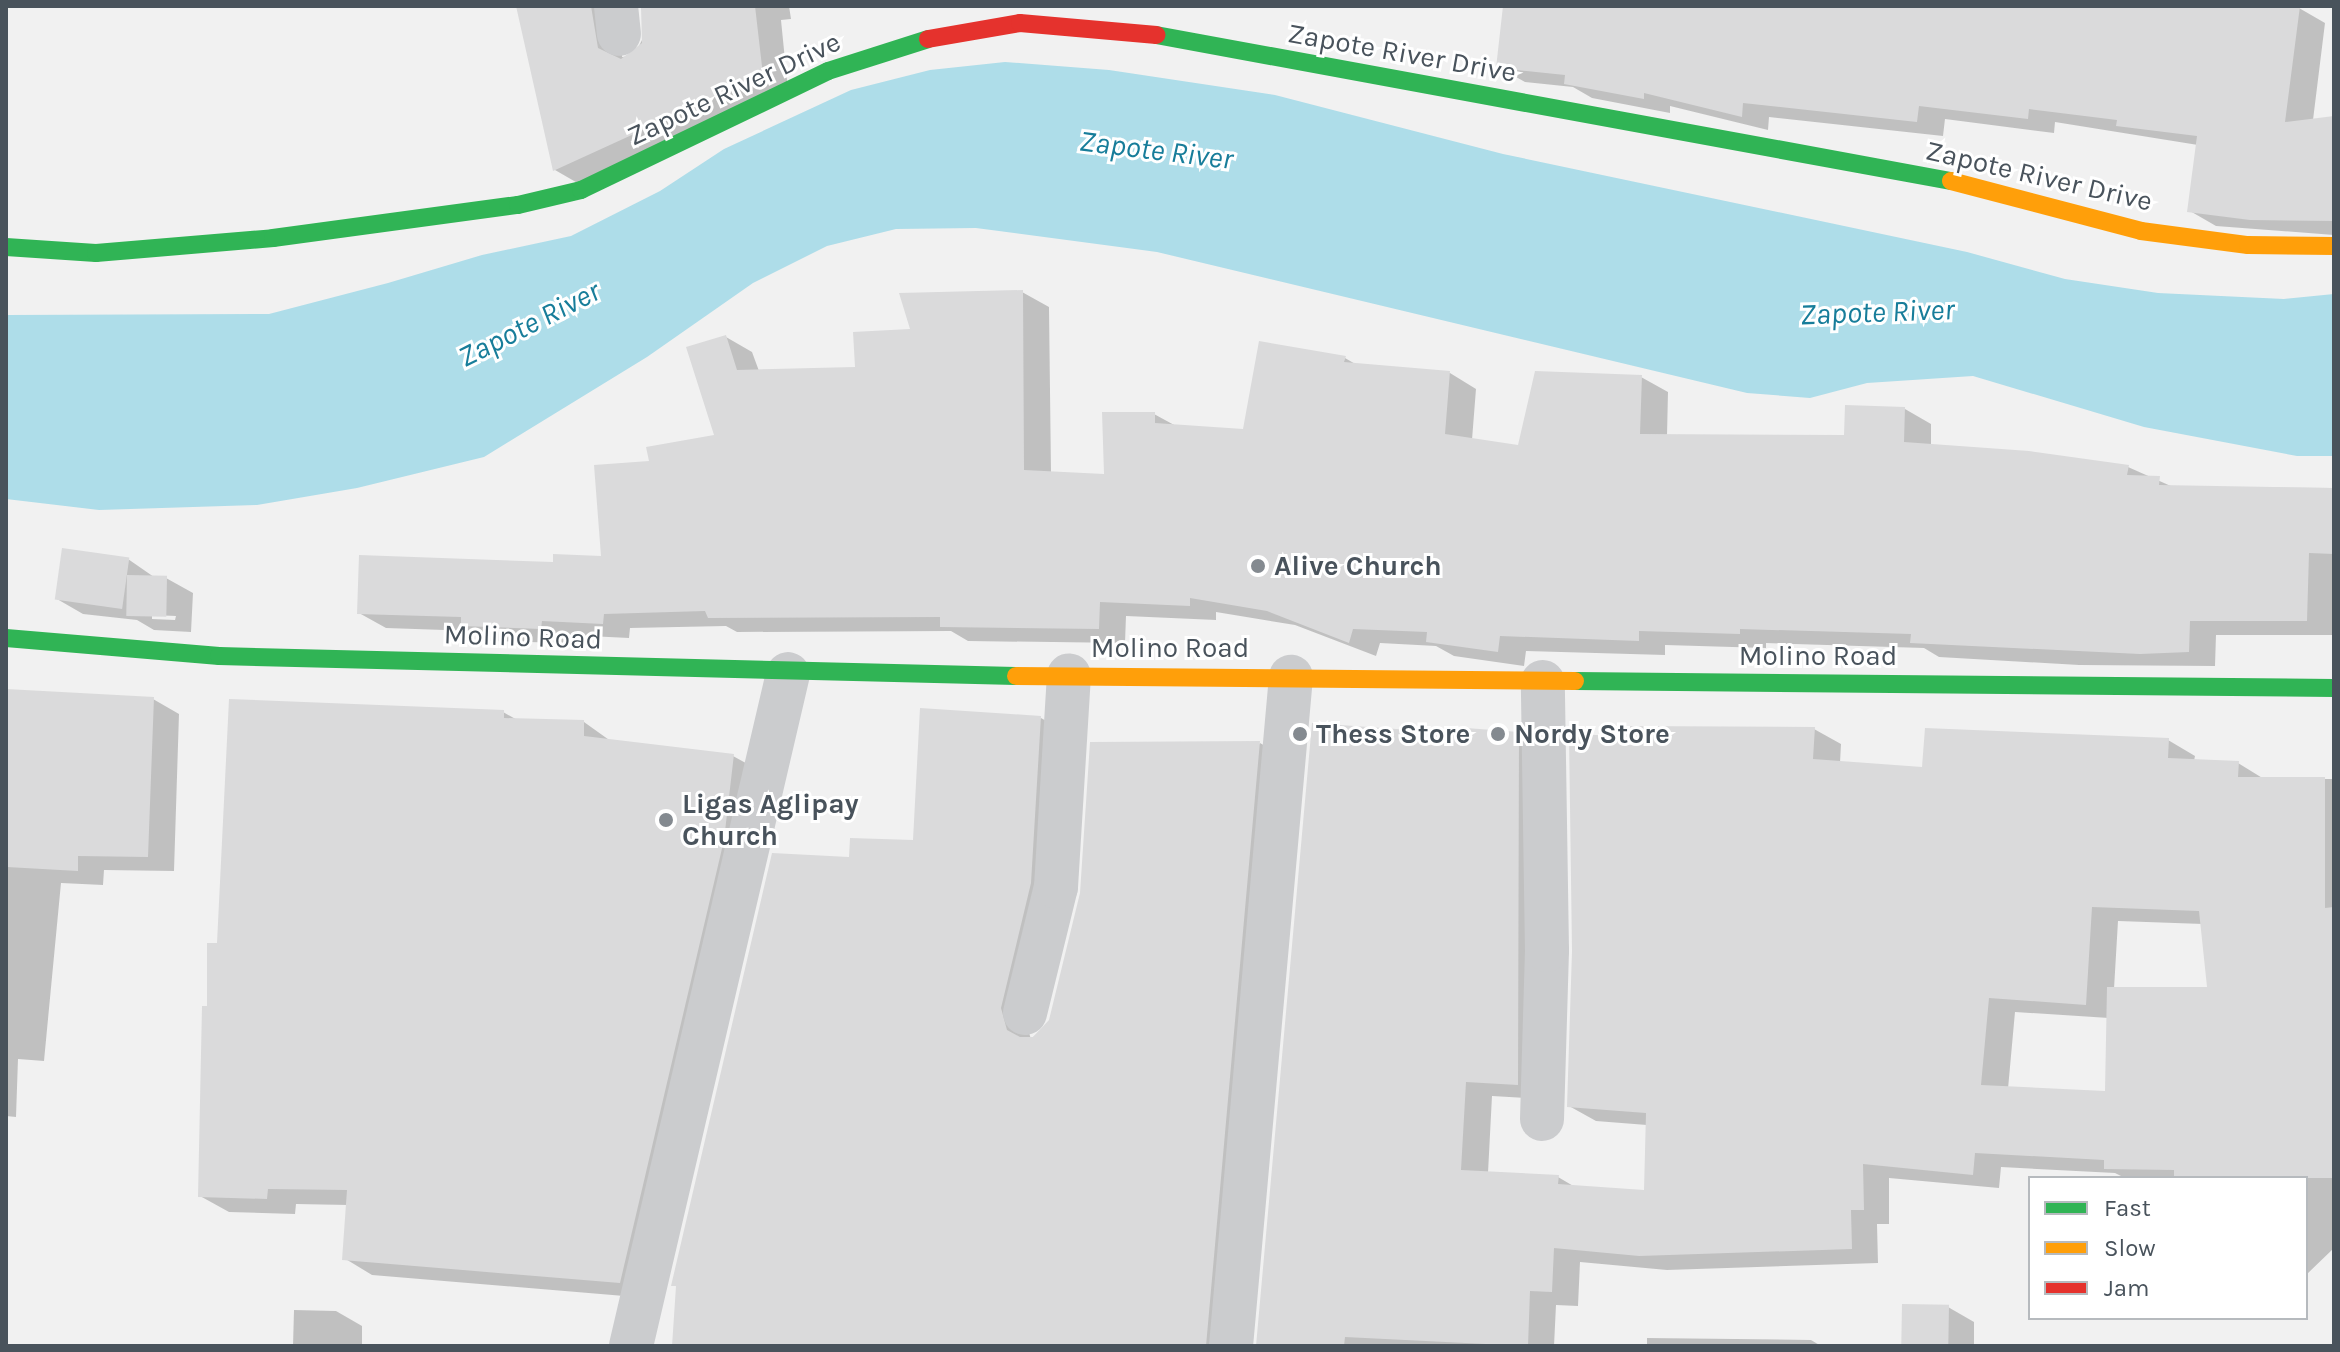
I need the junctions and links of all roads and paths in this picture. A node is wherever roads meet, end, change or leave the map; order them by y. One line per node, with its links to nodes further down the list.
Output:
1 (2334, 246): 2 (main road, Zapote River Drive)
2 (6, 247)
3 (6, 638): 4 (main road, Molino Road)
4 (788, 674): 5 (main road, Molino Road); 11 (street)
5 (1069, 675): 6 (main road, Molino Road); 9 (street)
6 (1291, 677): 7 (main road, Molino Road); 12 (street)
7 (1543, 682): 8 (main road, Molino Road); 10 (street)
8 (2334, 688)
9 (1025, 1013)
10 (1542, 1119)
11 (631, 1346)
12 (1231, 1346)

